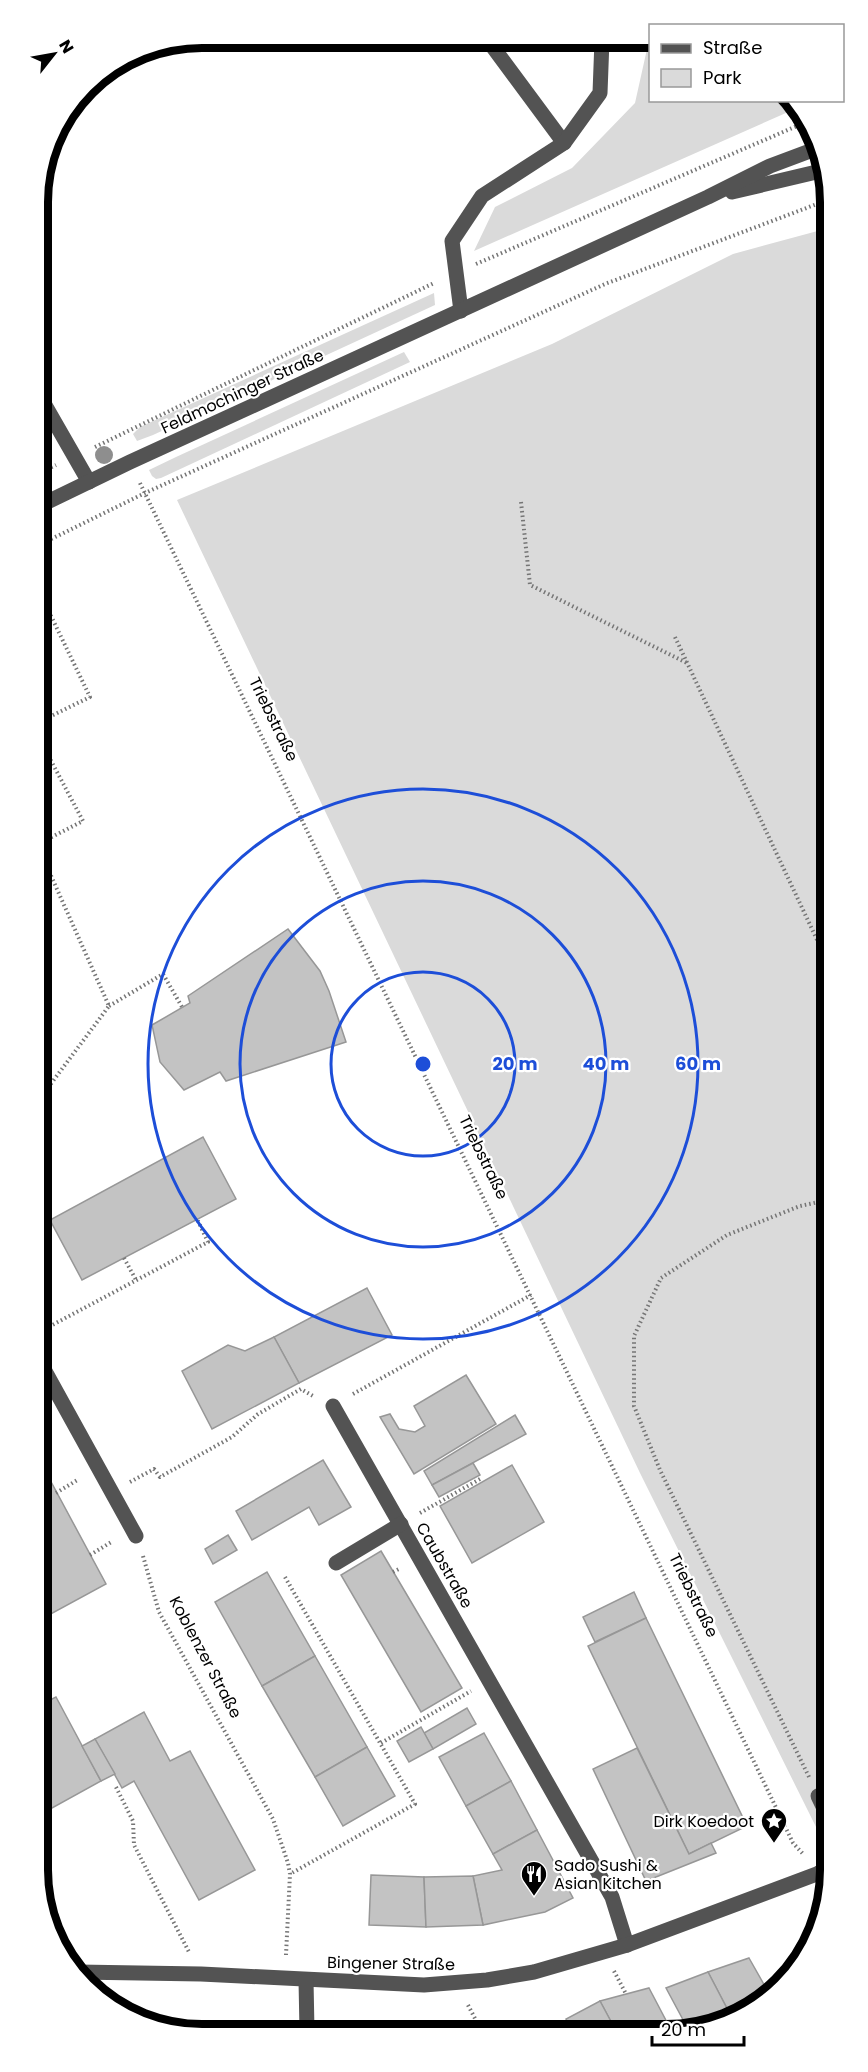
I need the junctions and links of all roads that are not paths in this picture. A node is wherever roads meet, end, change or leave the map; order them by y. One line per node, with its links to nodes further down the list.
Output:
1 (494, 48): 3 (street)
2 (602, 48): 3 (street)
3 (564, 143): 7 (street)
4 (811, 151): 6 (street, Feldmochinger Straße)
5 (817, 172): 6 (street, Feldmochinger Straße)
6 (708, 197): 7 (street, Feldmochinger Straße)
7 (461, 311): 9 (street, Feldmochinger Straße)
8 (48, 409): 9 (street)
9 (89, 482): 10 (street, Feldmochinger Straße)
10 (48, 502)
11 (48, 1377): 14 (street)
12 (333, 1406): 13 (street, Caubstraße)
13 (401, 1524): 15 (street); 17 (street, Caubstraße)
14 (136, 1536)
15 (336, 1563)
16 (820, 1872): 17 (street, Bingener Straße)
17 (627, 1946): 19 (street, Bingener Straße)
18 (87, 1972): 19 (street, Bingener Straße)
19 (306, 1980): 20 (street)
20 (307, 2024)

